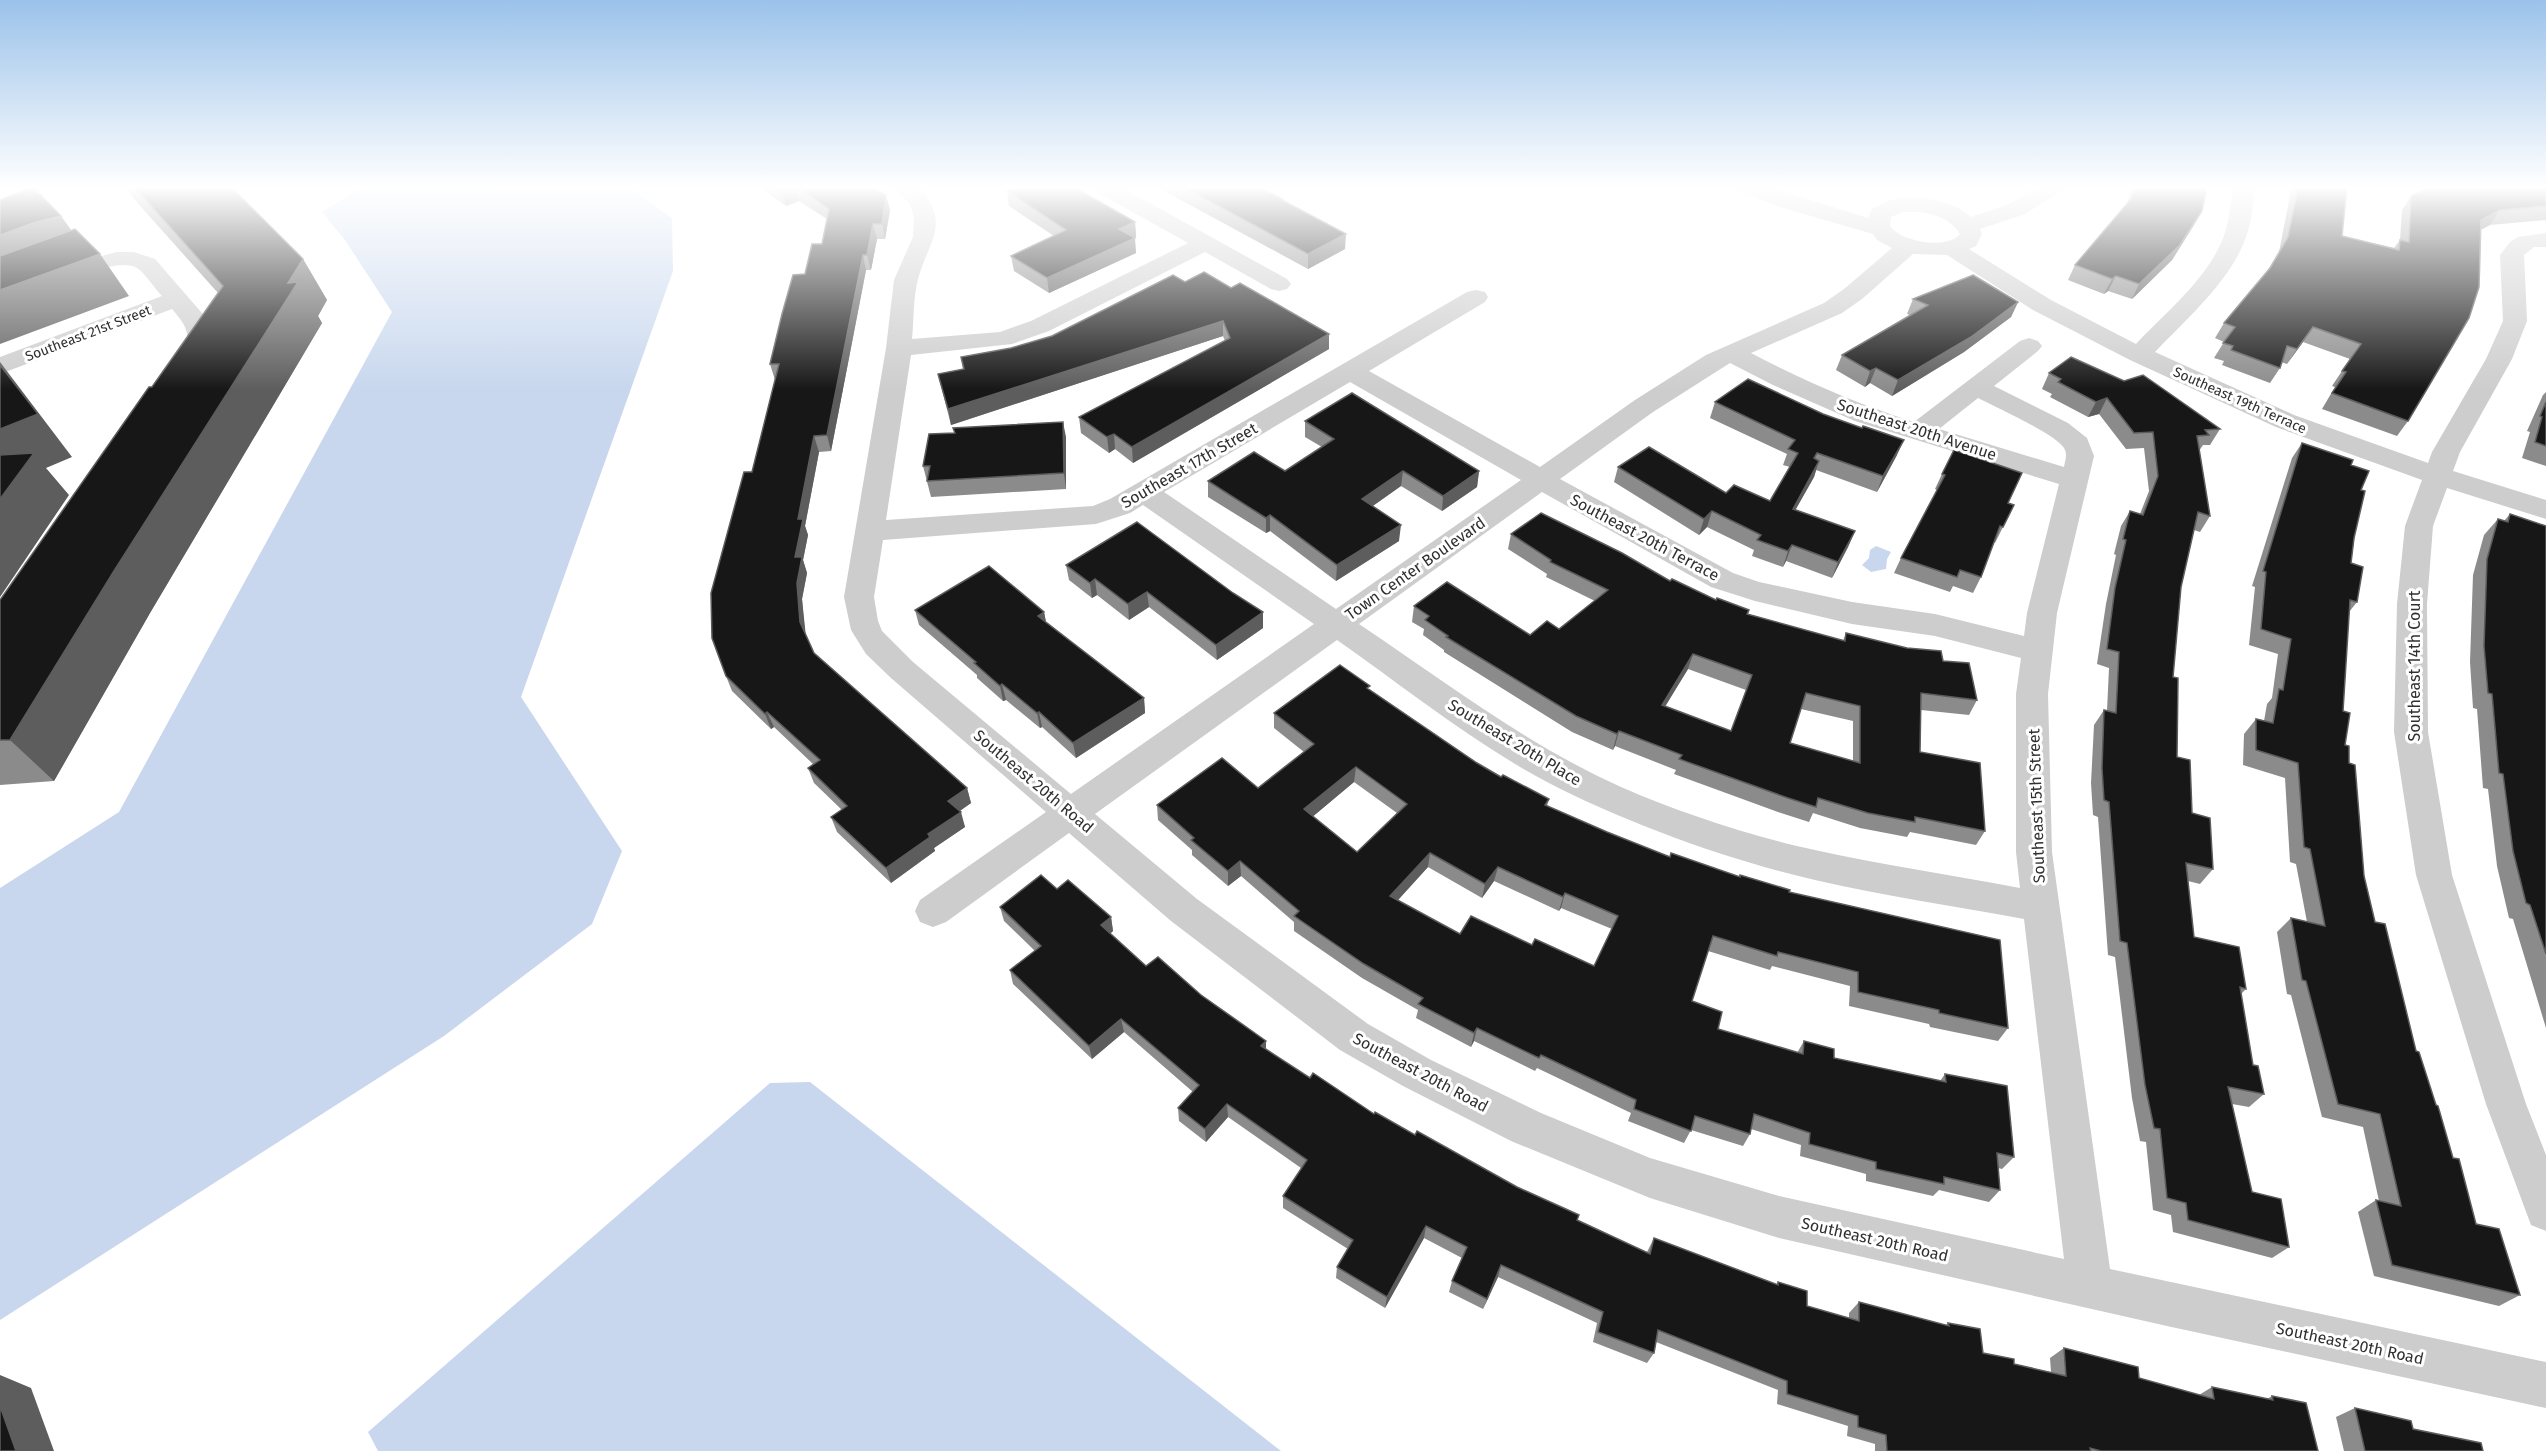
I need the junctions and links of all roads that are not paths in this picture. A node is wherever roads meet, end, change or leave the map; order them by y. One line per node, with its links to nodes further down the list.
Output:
1 (917, 255): 13 (street, Southeast 20th Road)
2 (1182, 255): 13 (street)
3 (1226, 255): 8 (street)
4 (1898, 255): 14 (street, Town Center Boulevard)
5 (1962, 255): 15 (street, Southeast 19th Terrace)
6 (2225, 255): 15 (street)
7 (2511, 255): 21 (street, Southeast 14th Court)
8 (1279, 284)
9 (1476, 297): 17 (street, Southeast 17th Street)
10 (176, 299): 11 (street); 16 (street, Southeast 21st Street); 18 (street)
11 (0, 300)
12 (2029, 346): 19 (street)
13 (899, 348): 26 (street, Southeast 20th Road)
14 (1731, 353): 20 (street, Southeast 20th Avenue); 23 (street, Town Center Boulevard)
15 (2139, 355): 21 (street, Southeast 19th Terrace)
16 (0, 366)
17 (1350, 371): 23 (street, Southeast 20th Terrace); 24 (street, Southeast 17th Street)
18 (178, 381)
19 (1976, 387): 20 (street); 22 (street, Southeast 15th Street)
20 (1918, 432): 22 (street, Southeast 20th Avenue)
21 (2436, 476): 25 (street, Southeast 19th Terrace); 32 (street, Southeast 14th Court)
22 (2074, 479): 28 (street, Southeast 15th Street)
23 (1540, 480): 27 (street, Town Center Boulevard); 28 (street, Southeast 20th Terrace)
24 (1144, 492): 26 (street, Southeast 17th Street); 27 (street, Southeast 20th Place)
25 (2546, 510)
26 (869, 531): 29 (street, Southeast 20th Road)
27 (1335, 625): 29 (street, Town Center Boulevard); 30 (street, Southeast 20th Place)
28 (2037, 651): 30 (street, Southeast 15th Street)
29 (1072, 812): 31 (street, Town Center Boulevard); 33 (street, Southeast 20th Road)
30 (2042, 907): 33 (street, Southeast 15th Street)
31 (933, 910)
32 (2546, 1210)
33 (2090, 1287): 34 (street, Southeast 20th Road)
34 (2546, 1385)

